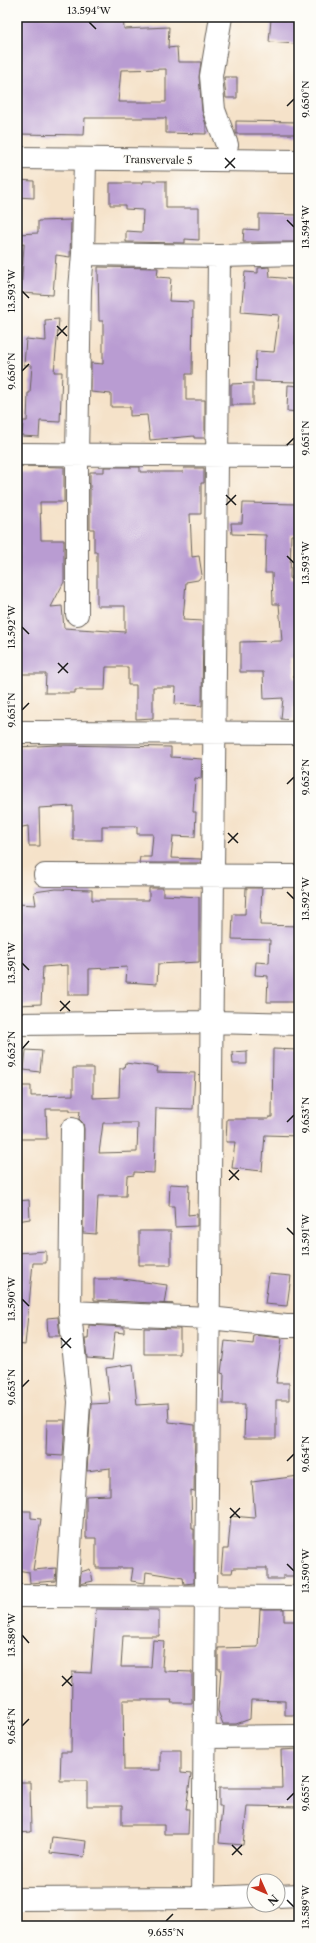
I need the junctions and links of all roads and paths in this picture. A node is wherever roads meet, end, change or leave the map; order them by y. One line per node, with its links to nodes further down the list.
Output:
1 (221, 17): 2 (street)
2 (227, 145): 3 (street, Transvervale 5); 4 (street, Transvervale 5)
3 (17, 146)
4 (299, 146)
5 (17, 158): 6 (street, Transvervale 5)
6 (85, 159): 7 (street, Transvervale 5); 8 (street)
7 (299, 161)
8 (83, 254): 10 (street); 12 (street)
9 (299, 254): 10 (street)
10 (219, 256): 13 (street)
11 (17, 454): 12 (street)
12 (77, 455): 13 (street); 15 (street)
13 (218, 456): 14 (street); 17 (street)
14 (299, 456)
15 (77, 614)
16 (17, 732): 17 (street)
17 (215, 733): 18 (street); 20 (street)
18 (299, 733)
19 (45, 875): 20 (street)
20 (214, 875): 21 (street); 22 (street)
21 (299, 876)
22 (212, 1022): 23 (street); 24 (street); 27 (street)
23 (17, 1024)
24 (299, 1024)
25 (72, 1128): 26 (street)
26 (70, 1312): 27 (street); 30 (street)
27 (209, 1318): 28 (street); 31 (street)
28 (299, 1326)
29 (17, 1596): 30 (street)
30 (68, 1596): 31 (street)
31 (206, 1596): 32 (street); 34 (street)
32 (299, 1597)
33 (299, 1736): 34 (street)
34 (205, 1737): 38 (street)
35 (299, 1895): 37 (street)
36 (246, 1896): 38 (street)
37 (286, 1896)
38 (203, 1898): 39 (street)
39 (17, 1899)

